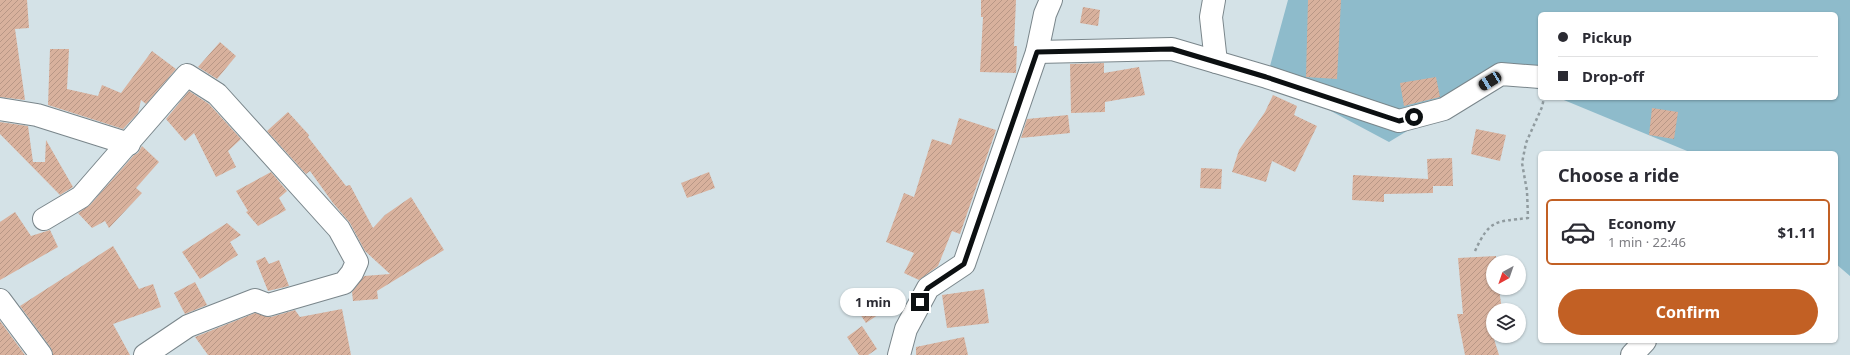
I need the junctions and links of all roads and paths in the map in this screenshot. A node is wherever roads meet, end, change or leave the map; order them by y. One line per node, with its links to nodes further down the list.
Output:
1 (1051, 0): 3 (street)
2 (1214, 0): 4 (street)
3 (1037, 52): 4 (street); 15 (street)
4 (1216, 62): 5 (street)
5 (1538, 77)
6 (1544, 100): 10 (path)
7 (0, 109): 8 (street)
8 (128, 144): 9 (street); 13 (street)
9 (44, 219)
10 (1475, 251)
11 (0, 300): 14 (street)
12 (1643, 343): 16 (street)
13 (143, 349)
14 (41, 355)
15 (899, 355)
16 (1632, 355)

